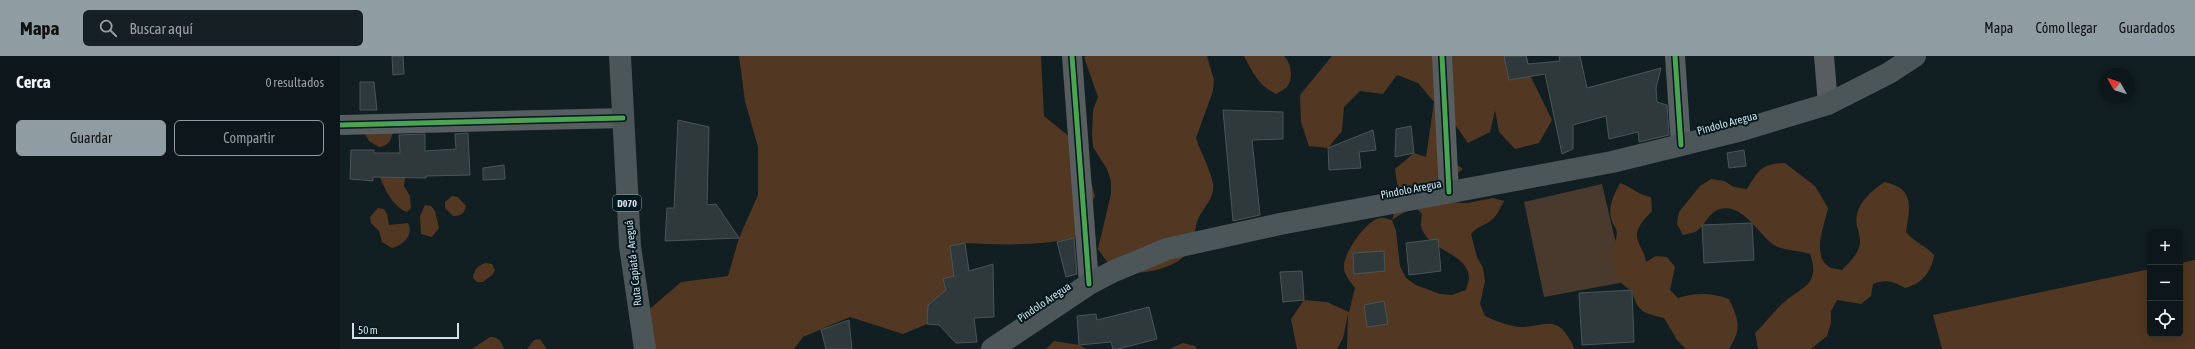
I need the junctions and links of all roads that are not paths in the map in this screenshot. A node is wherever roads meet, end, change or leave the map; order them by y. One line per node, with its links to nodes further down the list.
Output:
1 (609, 56): 8 (street)
2 (620, 56): 8 (main road, Ruta Capiatá - Areguá / D070)
3 (1072, 56): 14 (street)
4 (1442, 56): 13 (street)
5 (1674, 56): 12 (street)
6 (1824, 56): 9 (street)
7 (1914, 56): 9 (main road, Pindolo Aregua)
8 (621, 85): 10 (main road, Ruta Capiatá - Areguá / D070)
9 (1828, 104): 12 (main road, Pindolo Aregua)
10 (623, 118): 11 (street); 15 (main road, Ruta Capiatá - Areguá / D070)
11 (340, 125)
12 (1681, 145): 13 (main road, Pindolo Aregua)
13 (1449, 192): 14 (main road, Pindolo Aregua)
14 (1089, 284): 16 (main road, Pindolo Aregua)
15 (645, 349)
16 (992, 349)

